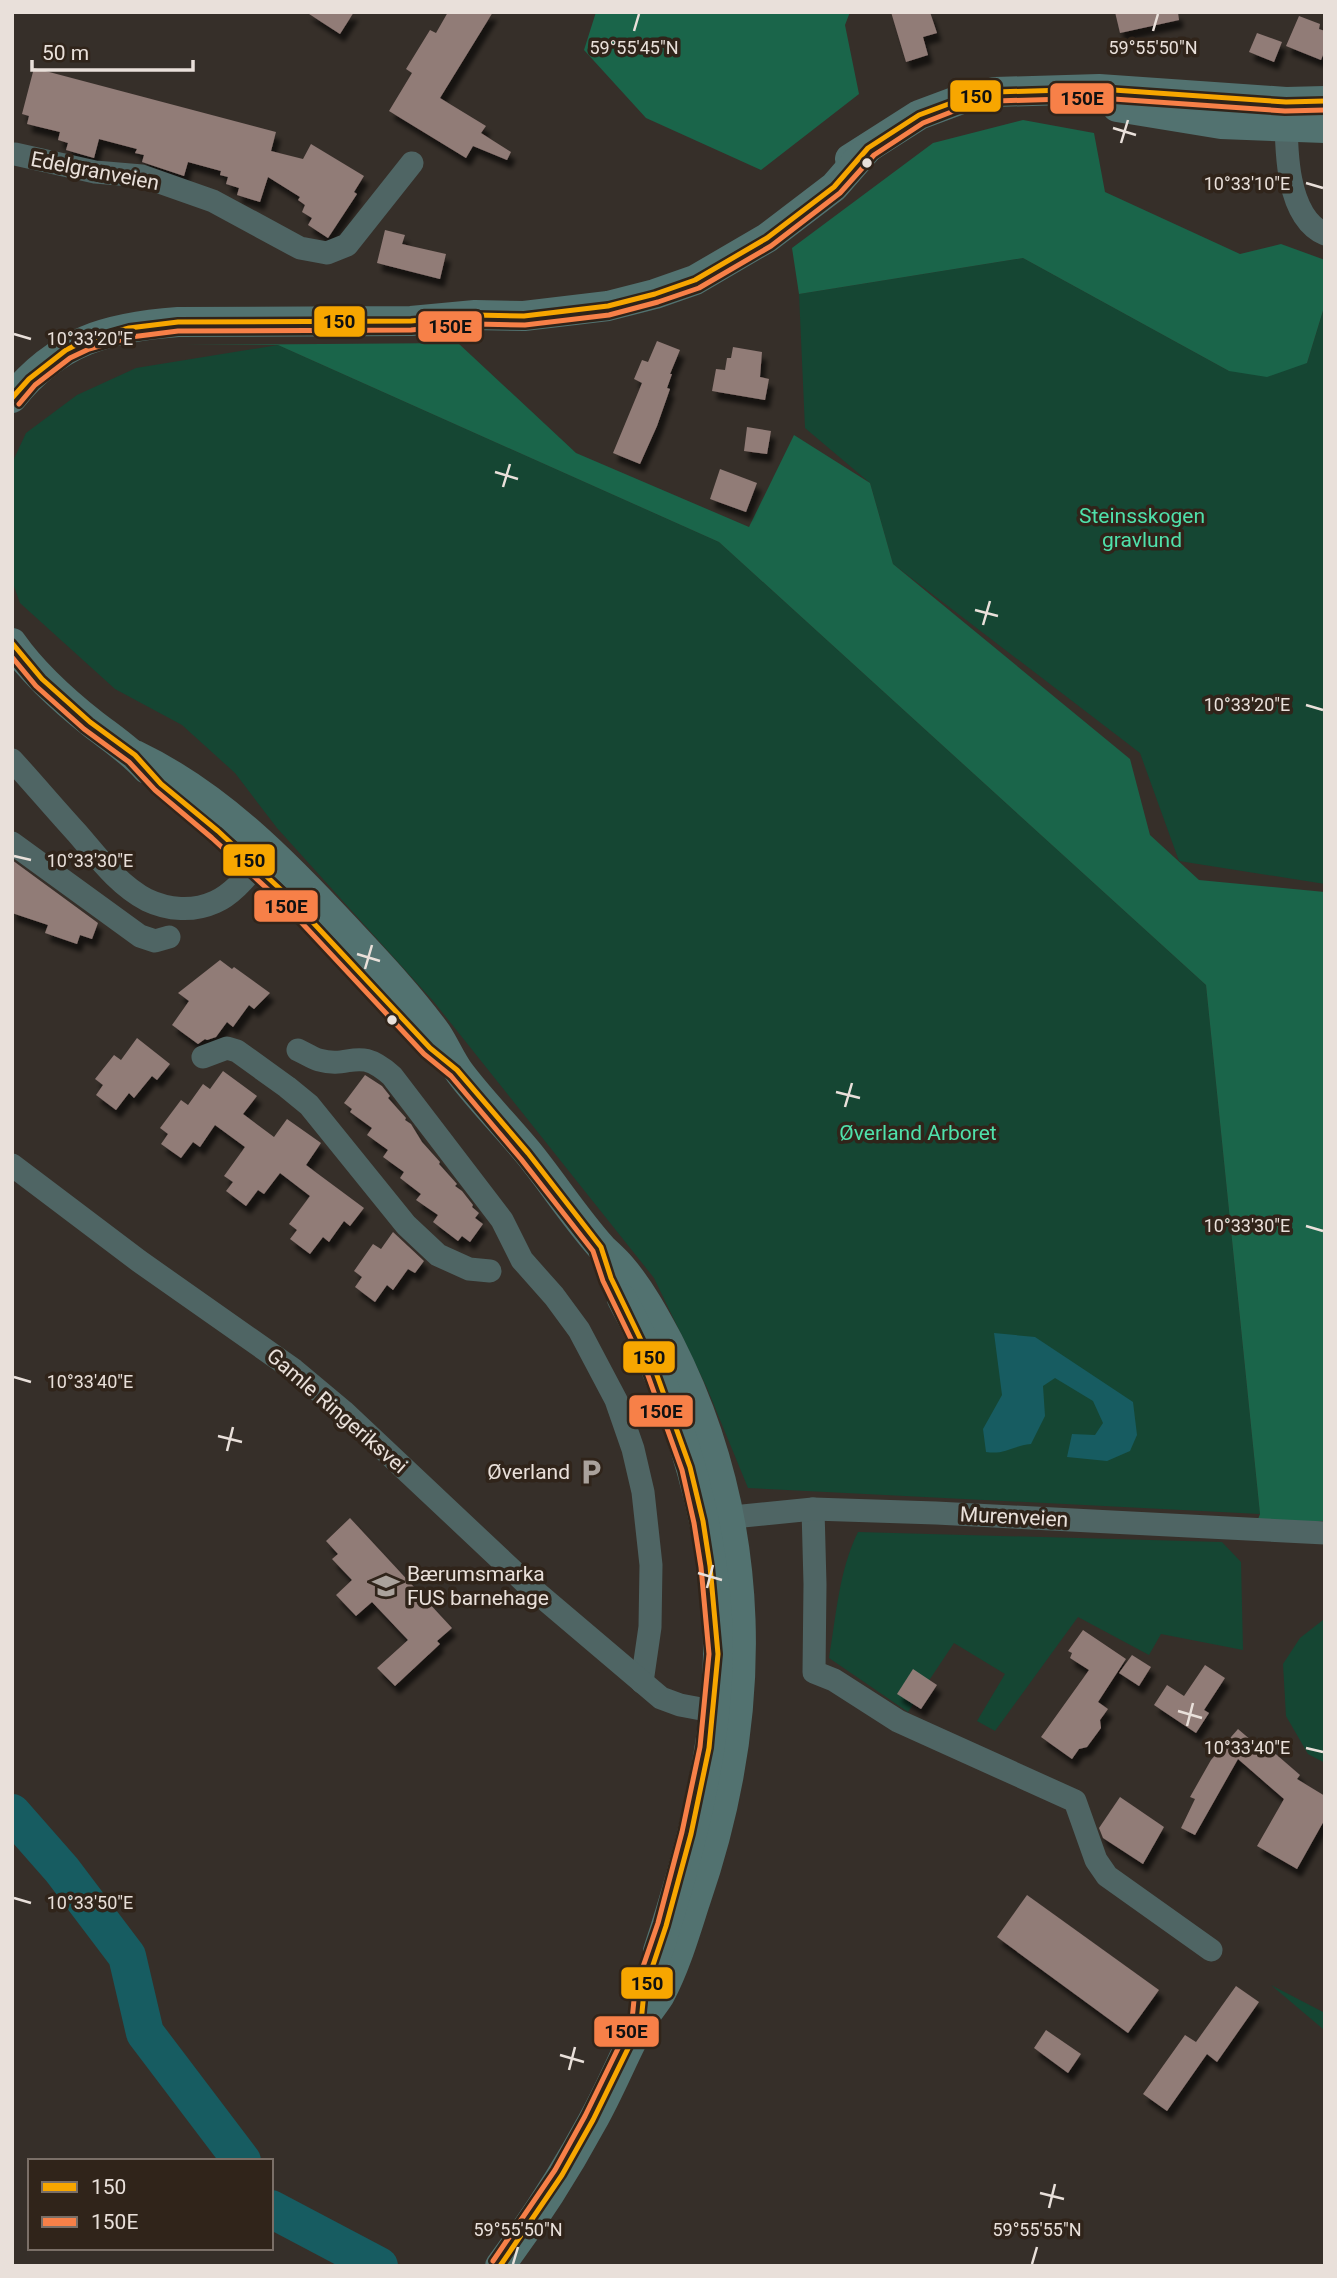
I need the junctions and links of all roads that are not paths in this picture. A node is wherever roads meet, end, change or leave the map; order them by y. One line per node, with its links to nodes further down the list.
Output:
1 (1325, 101): 2 (main road)
2 (1286, 115): 3 (main road); 6 (street); 7 (main road)
3 (1325, 128)
4 (15, 155): 5 (street, Edelgranveien)
5 (412, 163)
6 (1325, 234)
7 (12, 398)
8 (12, 643): 11 (main road)
9 (12, 760): 11 (street)
10 (12, 844): 12 (street)
11 (262, 858): 18 (main road)
12 (169, 937)
13 (298, 1051): 20 (street)
14 (203, 1057): 16 (street)
15 (12, 1165): 20 (street, Gamle Ringeriksvei)
16 (491, 1271)
17 (813, 1509): 18 (street, Murenveien); 19 (street, Murenveien); 22 (street)
18 (717, 1519): 21 (main road)
19 (1325, 1533)
20 (642, 1682): 21 (street, Gamle Ringeriksvei)
21 (727, 1714): 23 (main road)
22 (1211, 1950)
23 (500, 2266)

